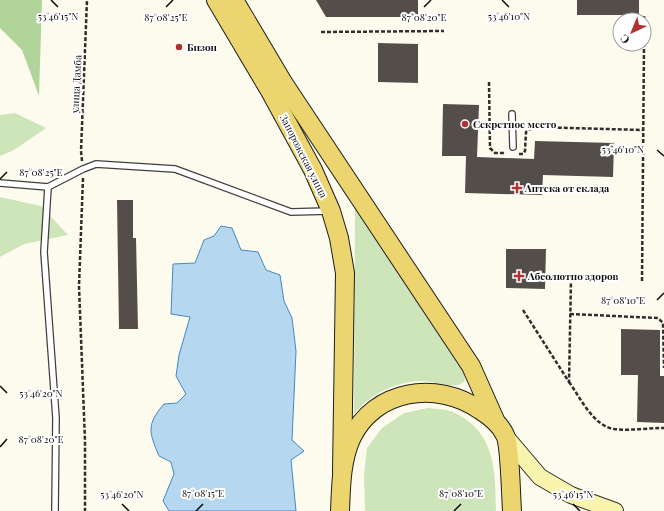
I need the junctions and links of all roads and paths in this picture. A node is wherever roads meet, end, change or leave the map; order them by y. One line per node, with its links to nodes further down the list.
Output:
1 (87, 0): 13 (path, улица Дамба)
2 (216, 0): 16 (main road, Запорожская улица)
3 (234, 0): 23 (main road, Запорожская улица)
4 (444, 31): 5 (path)
5 (321, 32)
6 (644, 52): 9 (path)
7 (489, 82): 11 (path)
8 (512, 114): 10 (lane)
9 (643, 130): 12 (path); 18 (path)
10 (513, 147)
11 (509, 153)
12 (516, 153)
13 (83, 169): 15 (lane); 16 (lane); 28 (path, улица Дамба)
14 (0, 183): 15 (lane)
15 (48, 187): 27 (lane)
16 (331, 211): 26 (main road, Запорожская улица)
17 (571, 279): 20 (path)
18 (642, 281)
19 (523, 310): 22 (path)
20 (570, 314): 21 (path); 22 (path)
21 (664, 368)
22 (569, 382): 24 (path)
23 (495, 420): 25 (main road); 26 (main road)
24 (664, 428)
25 (506, 436): 30 (main road); 31 (main road)
26 (342, 471): 29 (main road)
27 (55, 511)
28 (85, 511)
29 (340, 511)
30 (512, 511)
31 (615, 511)

